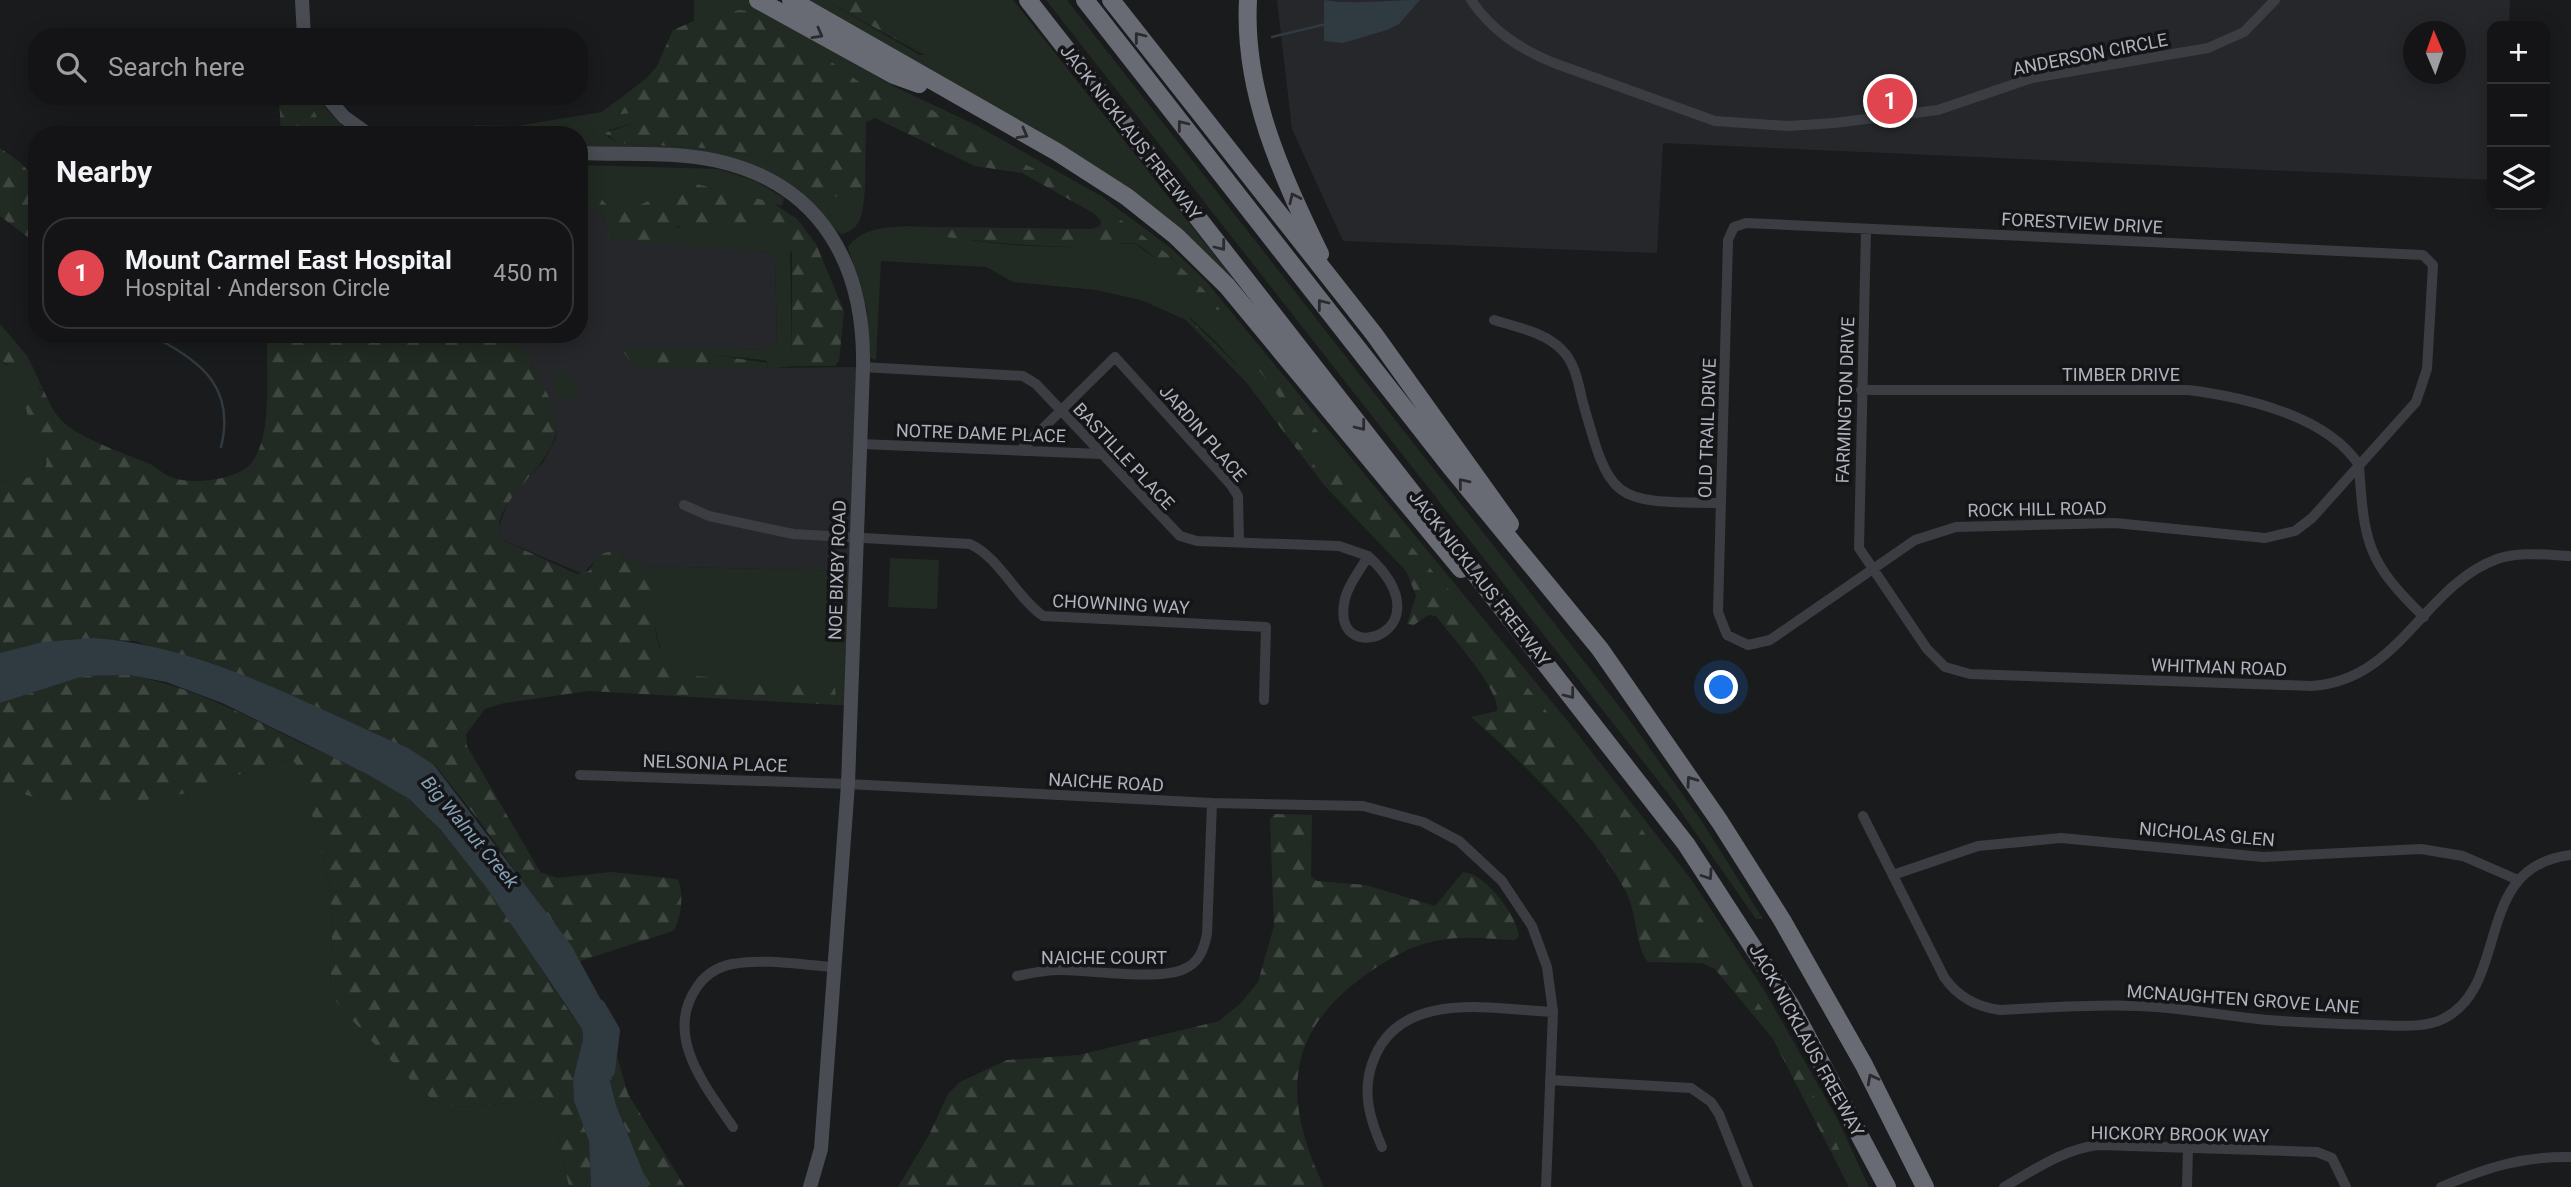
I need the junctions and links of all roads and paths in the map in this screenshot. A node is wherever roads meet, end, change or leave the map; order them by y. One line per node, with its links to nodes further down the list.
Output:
1 (302, 0): 10 (street)
2 (758, 0): 11 (highway, one-way to 11)
3 (791, 0): 11 (highway)
4 (1027, 0): 35 (highway, JACK NICKLAUS FREEWAY, one-way to 35)
5 (1084, 0): 37 (highway, JACK NICKLAUS FREEWAY, one-way to 5)
6 (1111, 0): 18 (highway, one-way to 6)
7 (1248, 0): 18 (highway, one-way to 7)
8 (1471, 0): 9 (street, ANDERSON CIRCLE)
9 (2275, 0)
10 (304, 28)
11 (964, 100): 35 (highway, one-way to 35)
12 (334, 105): 13 (street)
13 (356, 126)
14 (588, 154): 20 (street, NOE BIXBY ROAD)
15 (1734, 227): 16 (street, FORESTVIEW DRIVE); 27 (street, OLD TRAIL DRIVE)
16 (1866, 229): 17 (street, FORESTVIEW DRIVE); 21 (street, FARMINGTON DRIVE)
17 (2429, 258): 26 (street, ROCK HILL ROAD)
18 (1334, 282): 37 (highway)
19 (1494, 320): 27 (street)
20 (863, 367): 22 (street, BASTILLE PLACE); 23 (street, NOE BIXBY ROAD)
21 (1861, 390): 26 (street, TIMBER DRIVE); 33 (street, FARMINGTON DRIVE)
22 (1061, 412): 24 (street); 25 (street, BASTILLE PLACE); 30 (street, JARDIN PLACE)
23 (861, 444): 24 (street, NOTRE DAME PLACE); 29 (street, NOE BIXBY ROAD)
24 (1021, 450): 25 (street, NOTRE DAME PLACE)
25 (1100, 454): 30 (street, BASTILLE PLACE)
26 (2359, 465): 33 (street, ROCK HILL ROAD); 34 (street)
27 (1721, 503): 36 (street, OLD TRAIL DRIVE)
28 (684, 505): 29 (street, CHOWNING WAY)
29 (857, 538): 38 (street, CHOWNING WAY); 40 (street, NOE BIXBY ROAD)
30 (1239, 542): 31 (street, BASTILLE PLACE)
31 (1368, 556): 31 (street)
32 (2571, 556): 34 (street, WHITMAN ROAD)
33 (1871, 568): 34 (street, WHITMAN ROAD); 36 (street, ROCK HILL ROAD)
34 (2424, 617)
35 (1513, 621): 58 (highway, JACK NICKLAUS FREEWAY, one-way to 58)
36 (1725, 631)
37 (1600, 649): 59 (highway, JACK NICKLAUS FREEWAY, one-way to 37)
38 (1264, 700)
39 (580, 775): 40 (street, NELSONIA PLACE)
40 (848, 784): 41 (street, NAICHE ROAD); 46 (street, NOE BIXBY ROAD)
41 (1212, 803): 47 (street, NAICHE COURT); 48 (street, NAICHE ROAD)
42 (1863, 816): 44 (street, MCNAUGHTEN GROVE LANE)
43 (2571, 855): 45 (street, MCNAUGHTEN GROVE LANE)
44 (1893, 875): 45 (street, NICHOLAS GLEN); 45 (street, MCNAUGHTEN GROVE LANE)
45 (2518, 880)
46 (835, 967): 50 (street); 55 (street, NOE BIXBY ROAD)
47 (1017, 976)
48 (1553, 1012): 49 (street, NAICHE ROAD); 51 (street)
49 (1550, 1080): 56 (street, NAICHE ROAD); 57 (street)
50 (733, 1128)
51 (1382, 1147)
52 (2188, 1149): 60 (street, HICKORY BROOK WAY); 61 (street); 62 (street, HICKORY BROOK WAY)
53 (2571, 1157): 54 (street)
54 (2458, 1184): 63 (street)
55 (810, 1187)
56 (1546, 1187)
57 (1748, 1187)
58 (1887, 1187)
59 (1925, 1187)
60 (2004, 1187)
61 (2187, 1187)
62 (2346, 1187)
63 (2441, 1187)

